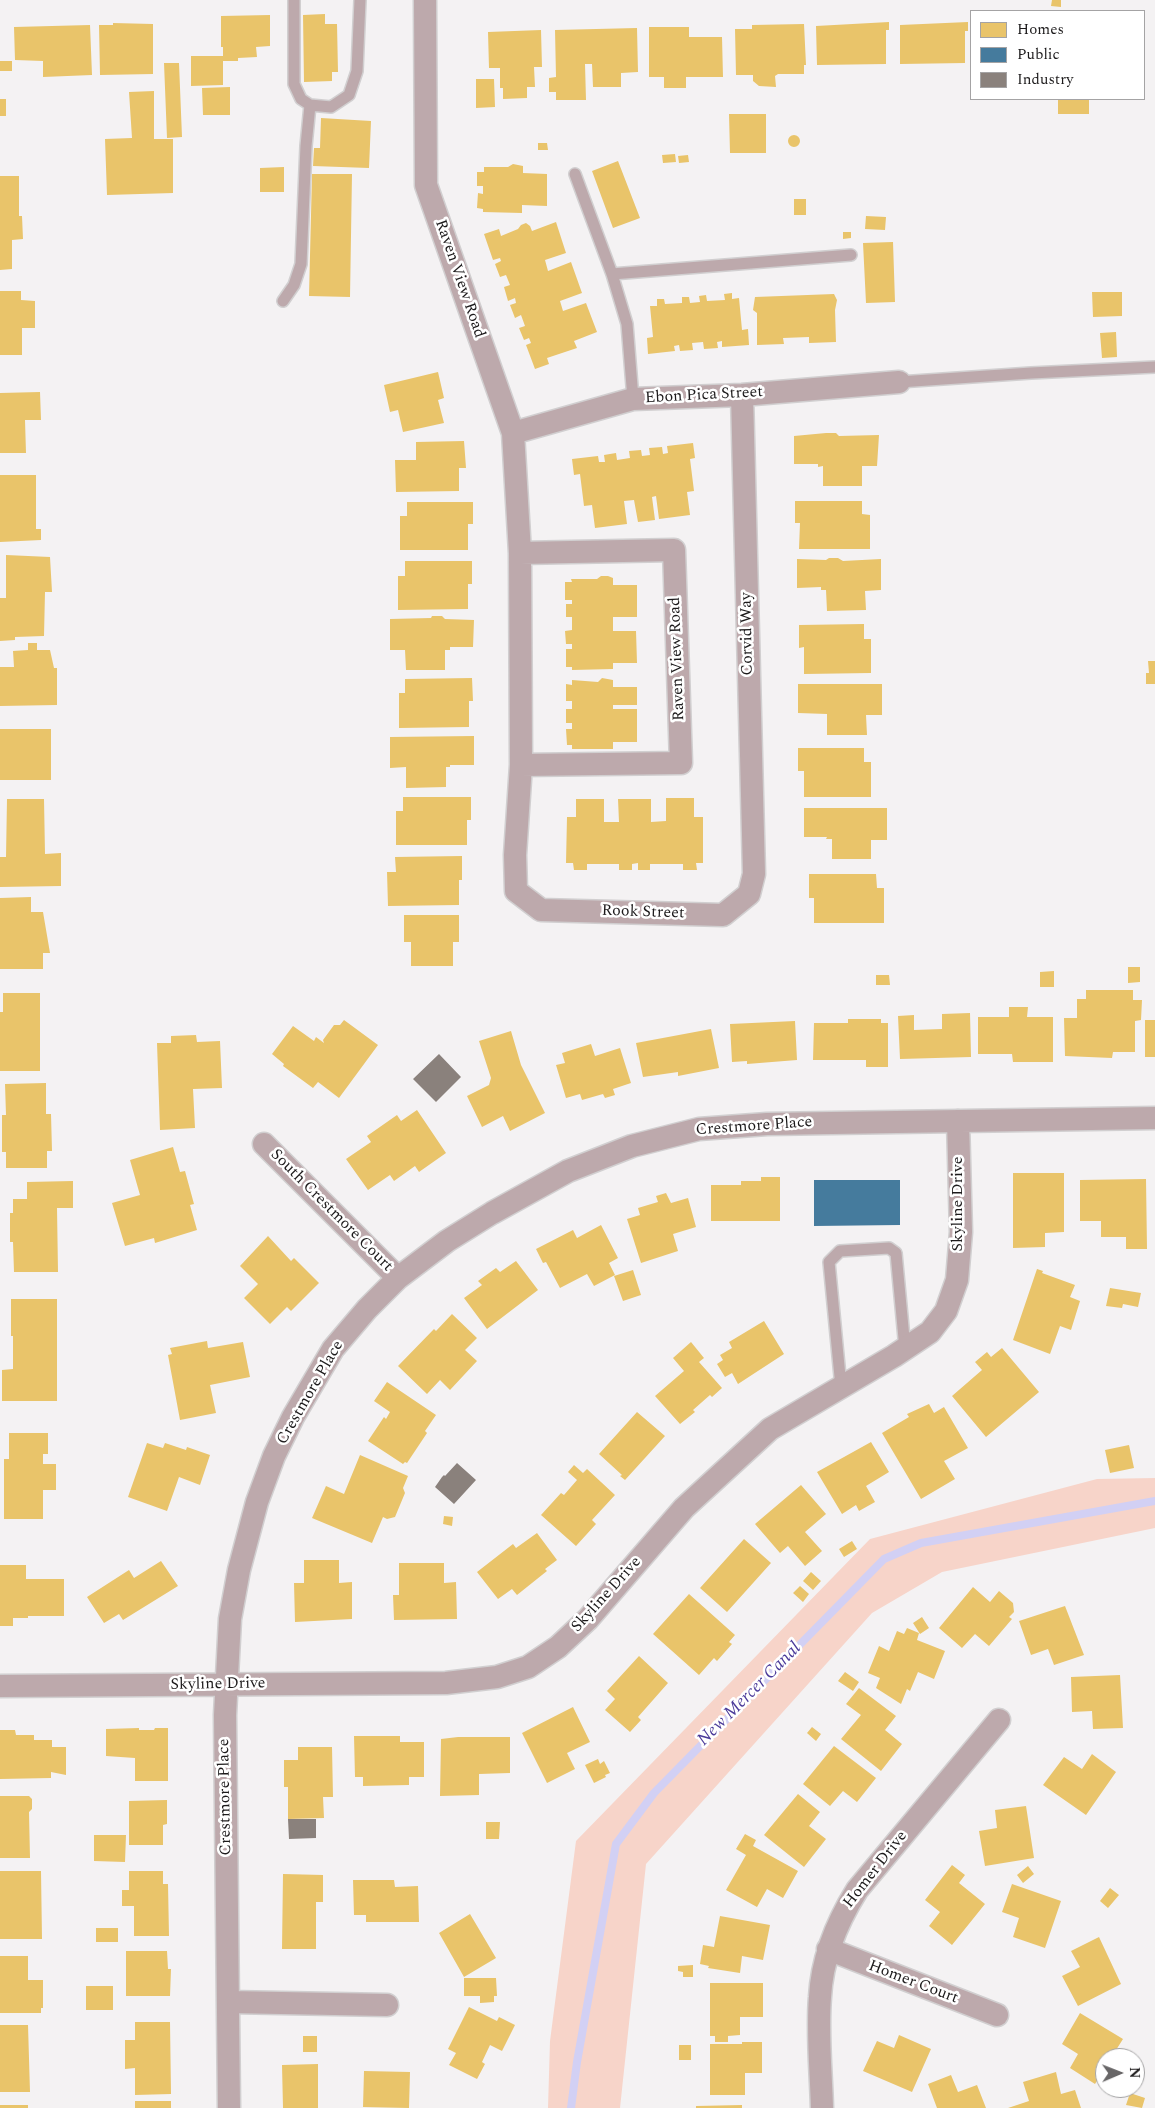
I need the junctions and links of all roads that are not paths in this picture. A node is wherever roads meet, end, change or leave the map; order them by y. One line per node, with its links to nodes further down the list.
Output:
1 (294, 0): 4 (lane)
2 (360, 0): 4 (lane)
3 (425, 0): 13 (street, Raven View Road)
4 (310, 105): 8 (lane)
5 (575, 174): 7 (lane)
6 (851, 255): 7 (lane)
7 (612, 274): 12 (lane)
8 (283, 301)
9 (1155, 367): 10 (lane)
10 (899, 382): 11 (street, Ebon Pica Street)
11 (742, 395): 12 (street, Ebon Pica Street); 16 (street, Corvid Way)
12 (633, 400): 13 (street, Ebon Pica Street)
13 (513, 433): 14 (street, Raven View Road)
14 (520, 553): 15 (street, Raven View Road); 15 (street, Raven View Road)
15 (521, 765): 17 (street, Raven View Road)
16 (754, 874): 17 (street, Rook Street)
17 (516, 891)
18 (1155, 1118): 19 (street, Crestmore Place)
19 (958, 1121): 21 (street, Crestmore Place); 22 (street, Skyline Drive)
20 (264, 1144): 21 (street, South Crestmore Court)
21 (398, 1278): 24 (street, Crestmore Place)
22 (905, 1349): 23 (street, Skyline Drive); 23 (lane)
23 (841, 1387): 24 (street, Skyline Drive)
24 (225, 1685): 25 (street, Skyline Drive); 28 (street, Crestmore Place)
25 (0, 1686)
26 (999, 1720): 27 (street, Homer Drive)
27 (828, 1949): 30 (street, Homer Court); 32 (street, Homer Drive)
28 (229, 2002): 29 (street); 31 (street, Crestmore Place)
29 (387, 2005)
30 (997, 2015)
31 (229, 2108)
32 (822, 2108)

